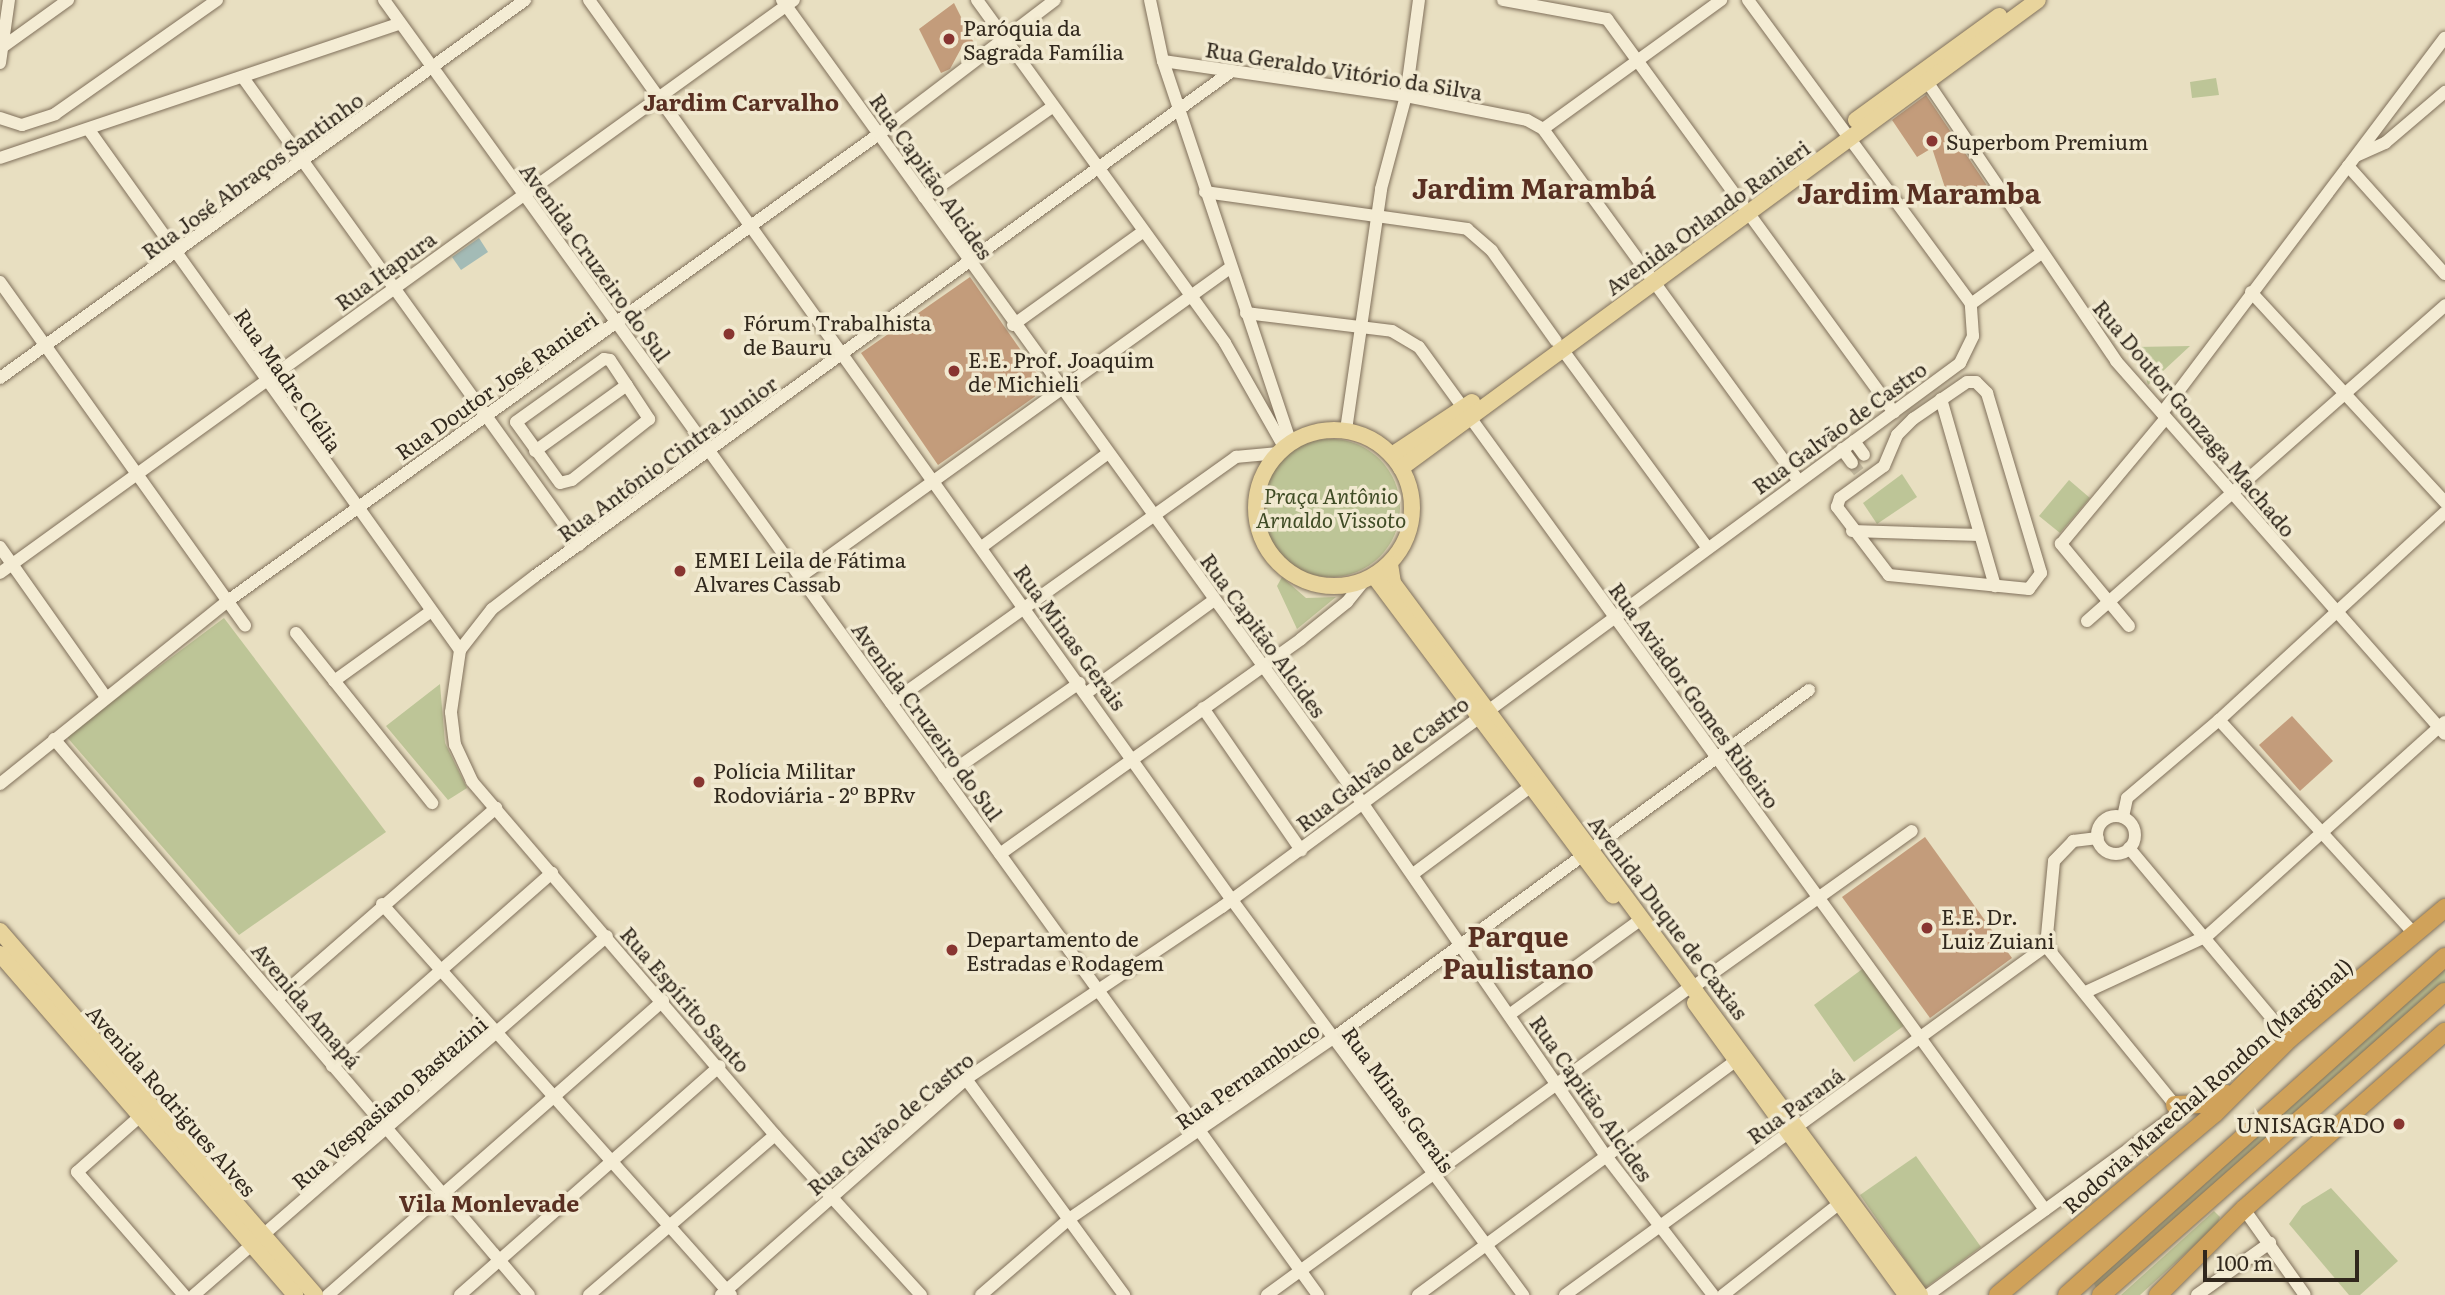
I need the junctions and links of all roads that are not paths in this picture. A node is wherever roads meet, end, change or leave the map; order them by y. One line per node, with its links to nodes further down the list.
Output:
1 (9, 0): 19 (street)
2 (68, 0): 19 (street)
3 (217, 0): 32 (street)
4 (384, 0): 16 (street, Avenida Cruzeiro do Sul)
5 (525, 0): 23 (street, Rua José Abraços Santinho)
6 (589, 0): 28 (street, Rua Minas Gerais)
7 (977, 0): 17 (street)
8 (1055, 0): 17 (street, Rua Doutor José Ranieri)
9 (1150, 0): 21 (street)
10 (1419, 0): 29 (street)
11 (1503, 0): 20 (street)
12 (1721, 0): 20 (street)
13 (1748, 0): 36 (street)
14 (2030, 1): 25 (main road, Avenida Orlando Ranieri)
15 (787, 2): 28 (street, Rua Itapura); 35 (street, Rua Capitão Alcides)
16 (400, 23): 23 (street, Avenida Cruzeiro do Sul); 26 (street)
17 (1004, 38): 30 (street); 35 (street, Rua Doutor José Ranieri)
18 (2445, 38): 37 (street)
19 (4, 46): 22 (street)
20 (1638, 60): 33 (street); 45 (street)
21 (1163, 61): 24 (street, Rua Geraldo Vitório da Silva); 31 (street)
22 (0, 63)
23 (433, 69): 39 (street, Rua José Abraços Santinho); 43 (street, Avenida Cruzeiro do Sul)
24 (1229, 72): 29 (street, Rua Geraldo Vitório da Silva); 31 (street, Rua Antônio Cintra Junior)
25 (1924, 77): 36 (main road, Avenida Orlando Ranieri); 49 (street, Rua Doutor Gonzaga Machado)
26 (244, 79): 34 (street); 39 (street)
27 (2445, 92): 37 (street)
28 (657, 96): 43 (street, Rua Itapura); 47 (street, Rua Minas Gerais)
29 (1406, 96): 33 (street, Rua Geraldo Vitório da Silva); 46 (street)
30 (1052, 107): 41 (street); 44 (street)
31 (1182, 110): 41 (street, Rua Antônio Cintra Junior); 42 (street)
32 (1, 119)
33 (1543, 129): 54 (street)
34 (89, 130): 38 (street); 50 (street, Rua Madre Clélia)
35 (879, 134): 44 (street, Rua Capitão Alcides); 47 (street, Rua Doutor José Ranieri)
36 (1846, 134): 45 (main road, Avenida Orlando Ranieri); 59 (street)
37 (2358, 155): 40 (street)
38 (1, 158)
39 (300, 160): 50 (street, Rua José Abraços Santinho); 56 (street)
40 (2348, 166): 53 (street); 57 (street)
41 (1097, 169): 48 (street); 51 (street, Rua Antônio Cintra Junior)
42 (1205, 192): 46 (street); 52 (street)
43 (523, 195): 56 (street, Rua Itapura); 62 (street, Avenida Cruzeiro do Sul)
44 (924, 197): 51 (street, Rua Capitão Alcides)
45 (1746, 209): 54 (main road, Avenida Orlando Ranieri); 75 (street)
46 (1377, 216): 64 (street); 65 (street)
47 (749, 227): 62 (street, Rua Doutor José Ranieri); 67 (street, Rua Minas Gerais)
48 (1141, 233): 58 (street); 63 (street)
49 (2040, 254): 59 (street); 76 (street, Rua Doutor Gonzaga Machado)
50 (177, 255): 66 (street, Rua José Abraços Santinho); 69 (street, Rua Madre Clélia)
51 (969, 260): 63 (street, Rua Capitão Alcides); 67 (street, Rua Antônio Cintra Junior)
52 (1230, 268): 58 (street); 61 (street)
53 (2445, 274)
54 (1652, 276): 65 (main road, Avenida Orlando Ranieri); 91 (street)
55 (0, 282): 66 (street)
56 (390, 288): 69 (street, Rua Itapura); 77 (street)
57 (2251, 292): 72 (street); 76 (street)
58 (1188, 297): 71 (street); 80 (street)
59 (1971, 304): 75 (street, Rua Galvão de Castro)
60 (2445, 305): 72 (street)
61 (1246, 313): 64 (street, Rua Aviador Gomes Ribeiro); 80 (street)
62 (616, 323): 77 (street, Rua Doutor José Ranieri); 83 (street, Avenida Cruzeiro do Sul)
63 (1013, 325): 71 (street, Rua Capitão Alcides)
64 (1360, 328): 74 (street, Rua Aviador Gomes Ribeiro); 78 (street)
65 (1559, 345): 74 (main road, Avenida Orlando Ranieri); 102 (street)
66 (46, 347): 68 (street, Rua José Abraços Santinho); 88 (street)
67 (846, 354): 83 (street, Rua Antônio Cintra Junior); 89 (street, Rua Minas Gerais)
68 (0, 378)
69 (266, 380): 88 (street, Rua Itapura); 94 (street, Rua Madre Clélia)
70 (627, 384): 82 (street); 82 (street); 87 (street)
71 (1060, 390): 84 (street, Rua Capitão Alcides); 89 (street)
72 (2342, 396): 92 (street); 93 (street)
73 (1941, 400): 86 (street); 98 (street); 108 (street)
74 (1467, 412): 85 (main road, Avenida Orlando Ranieri); 115 (street, Rua Aviador Gomes Ribeiro)
75 (1894, 412): 79 (street, Rua Galvão de Castro)
76 (2164, 415): 92 (street, Rua Doutor Gonzaga Machado); 111 (street)
77 (482, 418): 90 (street); 94 (street, Rua Doutor José Ranieri)
78 (1346, 430): 80 (main road); 85 (main road)
79 (1854, 441): 81 (street, Rua Galvão de Castro); 86 (street)
80 (1285, 447): 96 (street); 107 (main road)
81 (1842, 449): 86 (street); 91 (street, Rua Galvão de Castro)
82 (535, 451): 87 (street)
83 (708, 451): 99 (street, Rua Antônio Cintra Junior); 106 (street, Avenida Cruzeiro do Sul)
84 (1108, 453): 96 (street, Rua Capitão Alcides); 100 (street)
85 (1397, 461): 104 (main road)
86 (1864, 468): 97 (street)
87 (548, 470): 90 (street)
88 (136, 473): 103 (street, Rua Itapura); 109 (street)
89 (935, 480): 100 (street, Rua Minas Gerais); 106 (street)
90 (530, 481): 99 (street)
91 (1799, 481): 102 (street, Rua Galvão de Castro)
92 (2232, 495): 111 (street); 114 (street, Rua Doutor Gonzaga Machado)
93 (2445, 502)
94 (357, 509): 109 (street, Rua Doutor José Ranieri); 113 (street, Rua Madre Clélia)
95 (2445, 512): 114 (street)
96 (1154, 517): 110 (street, Rua Capitão Alcides); 112 (street)
97 (1852, 531): 98 (street); 108 (street)
98 (1980, 534): 108 (street)
99 (579, 545): 120 (street, Rua Antônio Cintra Junior)
100 (983, 546): 112 (street, Rua Minas Gerais)
101 (0, 547): 103 (street)
102 (1707, 547): 115 (street, Rua Galvão de Castro)
103 (12, 564): 105 (street, Rua Itapura); 125 (street)
104 (1390, 564): 107 (main road); 129 (main road, Avenida Duque de Caxias)
105 (0, 573)
106 (800, 577): 126 (street, Avenida Cruzeiro do Sul)
107 (1369, 578): 121 (street); 129 (main road, Avenida Duque de Caxias)
108 (1995, 586)
109 (229, 600): 117 (street); 125 (street, Rua Doutor José Ranieri)
110 (1213, 600): 121 (street, Rua Capitão Alcides); 123 (street)
111 (2109, 602): 116 (street); 118 (street)
112 (1025, 609): 123 (street, Rua Minas Gerais); 126 (street)
113 (430, 612): 120 (street, Rua Madre Clélia); 122 (street)
114 (2335, 612): 130 (street); 131 (street, Rua Doutor Gonzaga Machado)
115 (1613, 615): 129 (street, Rua Galvão de Castro); 134 (street, Rua Aviador Gomes Ribeiro)
116 (2087, 621)
117 (245, 625)
118 (2129, 626)
119 (296, 634): 122 (street)
120 (460, 650): 128 (street, Rua Antônio Cintra Junior)
121 (1263, 666): 127 (street); 139 (street, Rua Capitão Alcides)
122 (334, 681): 138 (street)
123 (1084, 687): 133 (street, Rua Minas Gerais); 135 (street)
124 (1809, 690): 134 (street, Rua Pernambuco)
125 (106, 697): 132 (street, Rua Doutor José Ranieri)
126 (891, 703): 135 (street, Avenida Cruzeiro do Sul)
127 (1203, 708): 133 (street); 146 (street)
128 (451, 712): 140 (street, Rua Espírito Santo)
129 (1481, 712): 137 (main road, Avenida Duque de Caxias); 139 (street, Rua Galvão de Castro); 148 (main road, Avenida Duque de Caxias)
130 (2219, 720): 141 (street); 143 (street)
131 (2443, 728): 143 (street)
132 (54, 739): 136 (street, Rua Doutor José Ranieri); 169 (street, Avenida Amapá)
133 (1132, 758): 147 (street); 152 (street, Rua Minas Gerais)
134 (1717, 759): 148 (street, Rua Pernambuco); 151 (street, Rua Aviador Gomes Ribeiro)
135 (944, 777): 147 (street, Avenida Cruzeiro do Sul)
136 (0, 784)
137 (1530, 788): 148 (main road, Avenida Duque de Caxias); 150 (street)
138 (432, 803)
139 (1363, 804): 146 (street, Rua Galvão de Castro); 150 (street, Rua Capitão Alcides)
140 (496, 808): 149 (street, Rua Espírito Santo); 153 (street)
141 (2123, 817): 144 (street); 145 (street)
142 (1912, 831): 151 (street)
143 (2322, 833): 157 (street); 159 (street)
144 (2098, 838): 145 (street); 161 (street)
145 (2129, 848): 159 (street)
146 (1301, 850): 152 (street, Rua Galvão de Castro)
147 (1000, 854): 167 (street, Avenida Cruzeiro do Sul)
148 (1587, 855): 155 (main road, Avenida Duque de Caxias); 160 (street, Rua Pernambuco); 165 (main road, Avenida Duque de Caxias)
149 (552, 873): 158 (street, Rua Espírito Santo); 164 (street)
150 (1413, 874): 160 (street, Rua Capitão Alcides)
151 (1818, 898): 165 (street); 175 (street, Rua Aviador Gomes Ribeiro)
152 (1232, 900): 167 (street, Rua Galvão de Castro); 174 (street, Rua Minas Gerais)
153 (382, 904): 164 (street); 169 (street)
154 (2445, 908): 157 (highway, Rodovia Marechal Rondon (Marginal))
155 (1636, 923): 165 (main road, Avenida Duque de Caxias); 171 (street)
156 (0, 932): 185 (main road, Avenida Rodrigues Alves)
157 (2415, 935): 176 (highway, Rodovia Marechal Rondon (Marginal))
158 (607, 936): 170 (street, Rua Espírito Santo); 172 (street, Rua Vespasiano Bastazini)
159 (2207, 936): 166 (street); 176 (street)
160 (1458, 945): 171 (street, Rua Capitão Alcides); 174 (street, Rua Pernambuco)
161 (2046, 946): 166 (street); 175 (street, Rua Paraná)
162 (0, 954): 185 (main road, Avenida Rodrigues Alves)
163 (2445, 957): 229 (highway)
164 (444, 968): 172 (street); 178 (street)
165 (1691, 988): 177 (main road, Avenida Duque de Caxias); 182 (street); 187 (main road, Avenida Duque de Caxias)
166 (2088, 991): 184 (street)
167 (1098, 992): 180 (street, Rua Galvão de Castro); 188 (street, Avenida Cruzeiro do Sul)
168 (2445, 992): 230 (highway)
169 (277, 999): 178 (street, Avenida Amapá)
170 (663, 1001): 179 (street, Rua Espírito Santo); 183 (street)
171 (1510, 1015): 182 (street, Rua Capitão Alcides)
172 (500, 1031): 183 (street); 186 (street, Rua Vespasiano Bastazini)
173 (2445, 1032): 196 (highway)
174 (1332, 1039): 188 (street, Rua Pernambuco); 192 (street, Rua Minas Gerais)
175 (1919, 1039): 187 (street, Rua Paraná); 197 (street, Rua Aviador Gomes Ribeiro)
176 (2289, 1039): 181 (highway, Rodovia Marechal Rondon (Marginal))
177 (1737, 1060): 187 (main road, Avenida Duque de Caxias); 190 (street)
178 (332, 1066): 186 (street, Avenida Amapá)
179 (720, 1066): 189 (street, Rua Espírito Santo); 191 (street)
180 (966, 1079): 194 (street, Rua Galvão de Castro); 198 (street)
181 (2248, 1082): 184 (highway); 228 (highway, Rodovia Marechal Rondon (Marginal))
182 (1559, 1087): 190 (street, Rua Capitão Alcides); 192 (street)
183 (557, 1094): 191 (street); 193 (street)
184 (2175, 1105): 197 (street)
185 (143, 1114): 201 (main road, Avenida Rodrigues Alves); 207 (street)
186 (387, 1129): 193 (street, Avenida Amapá); 201 (street, Rua Vespasiano Bastazini)
187 (1794, 1129): 195 (main road, Avenida Duque de Caxias); 200 (street, Rua Paraná); 226 (main road, Avenida Duque de Caxias)
188 (1199, 1132): 198 (street, Rua Pernambuco); 205 (street, Avenida Cruzeiro do Sul)
189 (775, 1135): 194 (street, Rua Espírito Santo); 199 (street)
190 (1606, 1156): 200 (street, Rua Capitão Alcides); 203 (street)
191 (614, 1162): 199 (street); 204 (street)
192 (1433, 1178): 203 (street, Rua Minas Gerais); 205 (street)
193 (444, 1196): 204 (street, Avenida Amapá); 211 (street)
194 (833, 1197): 206 (street, Rua Galvão de Castro); 215 (street, Rua Espírito Santo)
195 (1840, 1203): 224 (street); 225 (main road, Avenida Duque de Caxias)
196 (2244, 1209): 202 (street); 231 (highway)
197 (2045, 1210): 227 (street)
198 (1069, 1219): 216 (street, Rua Pernambuco); 217 (street)
199 (671, 1225): 206 (street); 214 (street)
200 (1662, 1228): 222 (street, Rua Paraná); 223 (street, Rua Capitão Alcides)
201 (258, 1241): 208 (street, Rua Vespasiano Bastazini); 209 (main road, Avenida Rodrigues Alves); 210 (main road, Avenida Rodrigues Alves)
202 (2270, 1243): 232 (street); 233 (street)
203 (1483, 1247): 220 (street); 221 (street, Rua Minas Gerais)
204 (500, 1262): 212 (street); 213 (street, Avenida Amapá)
205 (1301, 1272): 218 (street); 219 (street, Avenida Cruzeiro do Sul)
206 (726, 1293)
207 (184, 1295)
208 (194, 1295)
209 (295, 1295)
210 (315, 1295)
211 (328, 1295)
212 (460, 1295)
213 (529, 1295)
214 (589, 1295)
215 (921, 1295)
216 (981, 1295)
217 (1124, 1295)
218 (1267, 1295)
219 (1318, 1295)
220 (1418, 1295)
221 (1523, 1295)
222 (1565, 1295)
223 (1713, 1295)
224 (1723, 1295)
225 (1906, 1295)
226 (1920, 1295)
227 (1928, 1295)
228 (1998, 1295)
229 (2067, 1295)
230 (2101, 1295)
231 (2158, 1295)
232 (2197, 1295)
233 (2305, 1295)

